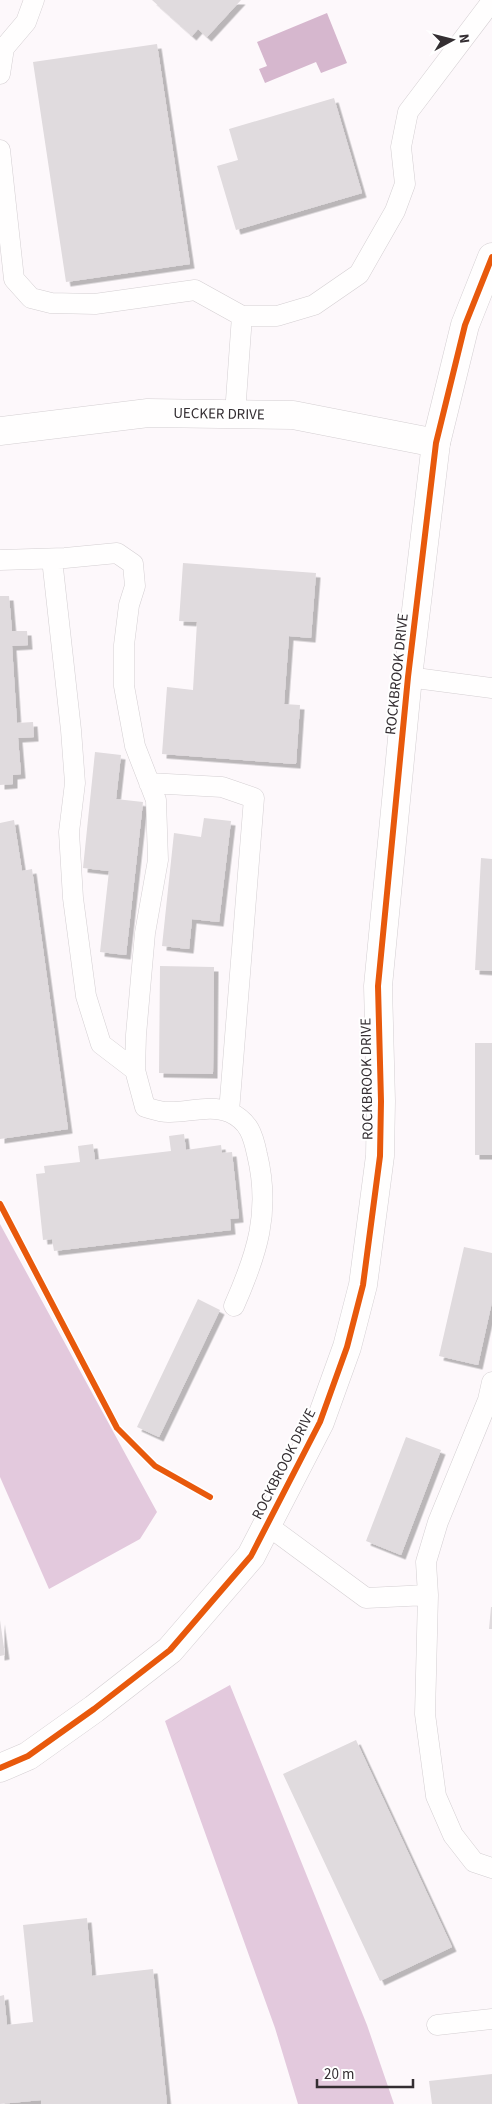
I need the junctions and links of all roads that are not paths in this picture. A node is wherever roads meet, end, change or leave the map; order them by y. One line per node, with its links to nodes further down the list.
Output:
1 (34, 0): 3 (lane)
2 (492, 1): 6 (lane)
3 (0, 74)
4 (0, 150): 6 (lane)
5 (492, 257): 9 (street, ROCKBROOK DRIVE)
6 (242, 316): 7 (lane)
7 (235, 414): 8 (street, UECKER DRIVE); 9 (street, UECKER DRIVE)
8 (0, 431)
9 (436, 443): 12 (street, ROCKBROOK DRIVE)
10 (52, 559): 11 (lane); 14 (lane); 15 (lane)
11 (0, 560)
12 (408, 677): 13 (lane); 19 (street, ROCKBROOK DRIVE)
13 (492, 688)
14 (149, 782): 15 (lane); 16 (lane)
15 (135, 1070): 16 (lane)
16 (228, 1112): 17 (lane)
17 (234, 1306)
18 (492, 1382): 20 (lane)
19 (267, 1525): 20 (lane); 21 (street, ROCKBROOK DRIVE)
20 (428, 1594): 22 (lane)
21 (0, 1768)
22 (492, 1868)
23 (492, 2019): 24 (lane)
24 (436, 2025)

